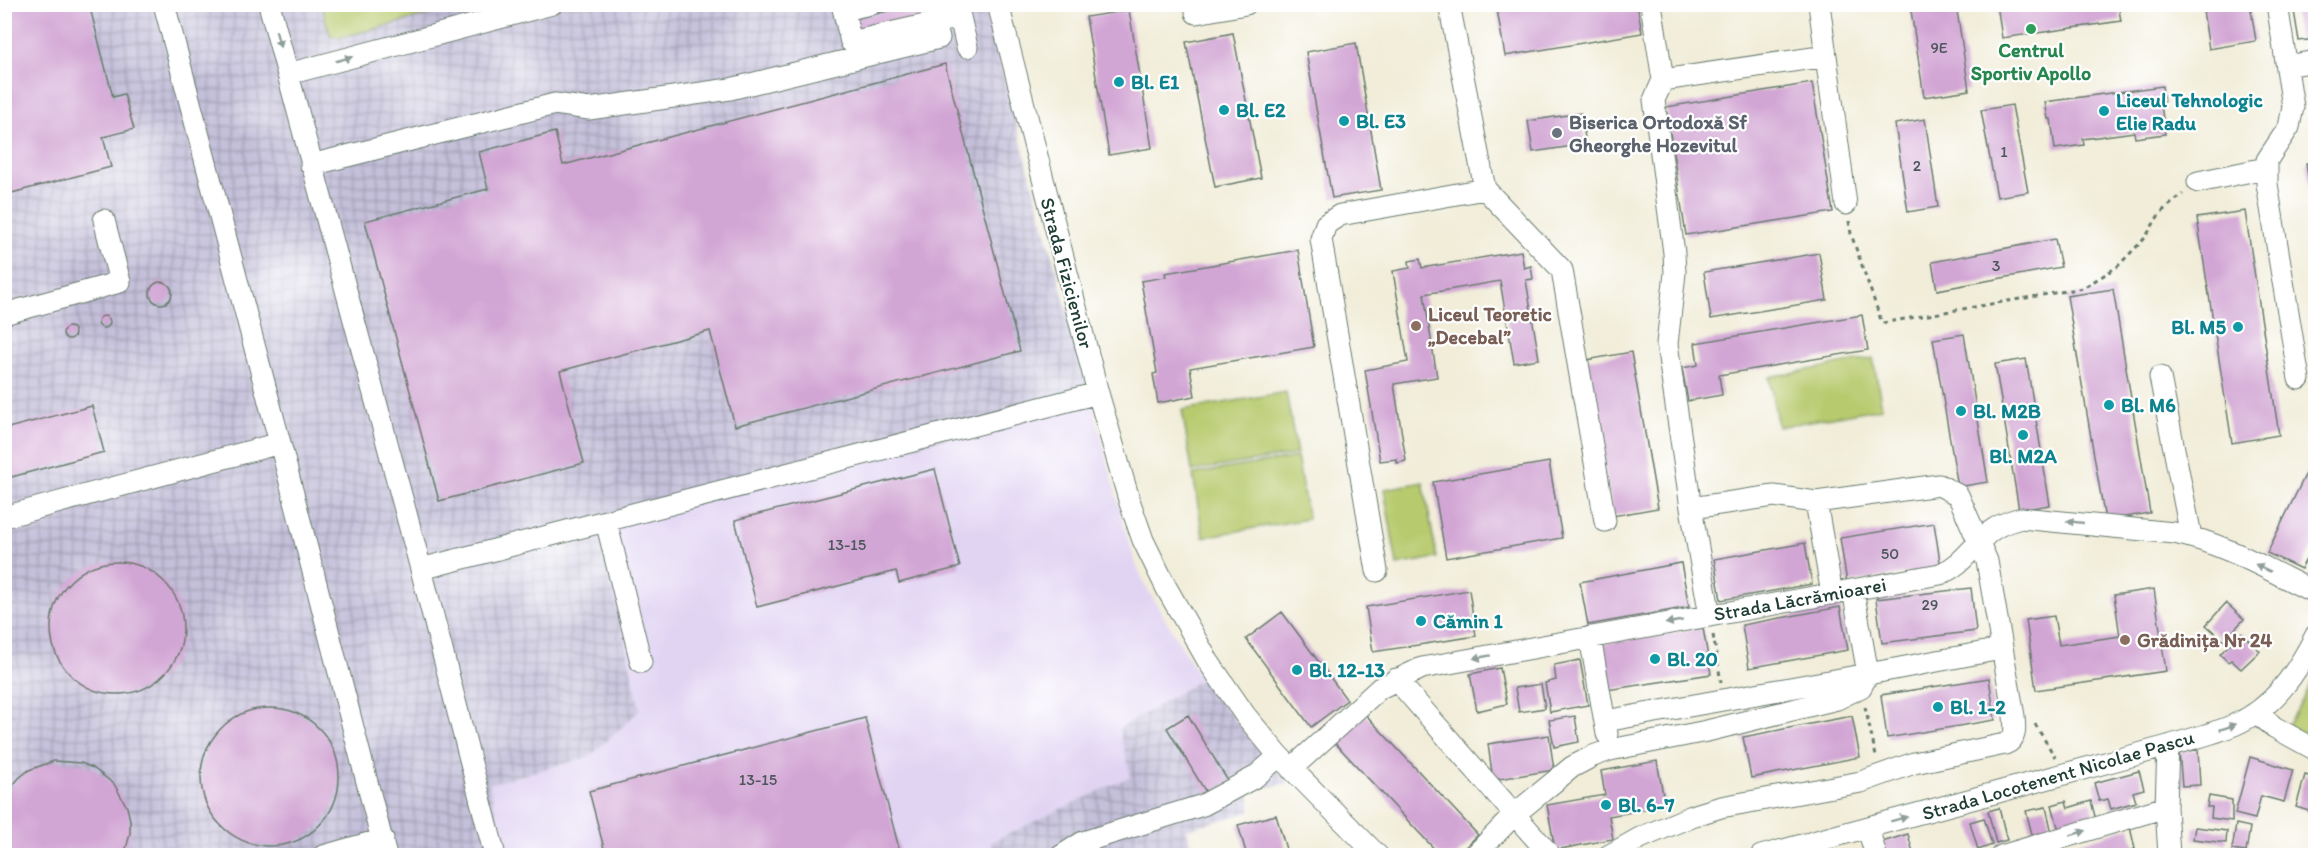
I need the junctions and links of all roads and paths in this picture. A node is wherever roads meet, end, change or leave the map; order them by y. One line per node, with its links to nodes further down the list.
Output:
1 (164, 4): 32 (street)
2 (269, 4): 19 (street, one-way to 19)
3 (552, 4): 19 (street, one-way to 3)
4 (870, 4): 11 (street)
5 (998, 4): 31 (street, Strada Fizicienilor)
6 (1246, 4): 13 (street)
7 (1449, 4): 24 (street)
8 (1651, 4): 20 (street)
9 (1819, 4): 16 (street)
10 (2277, 4): 18 (street)
11 (843, 8): 12 (street)
12 (958, 11): 15 (street)
13 (1196, 13)
14 (939, 38): 21 (street)
15 (967, 47)
16 (1826, 56): 20 (street); 25 (street)
17 (2316, 61): 18 (street)
18 (2287, 66): 22 (street)
19 (288, 74): 21 (street)
20 (1663, 80): 34 (street)
21 (311, 165): 40 (street)
22 (2266, 168): 23 (street); 30 (street)
23 (2198, 182): 27 (path)
24 (1485, 189): 36 (street); 41 (street)
25 (1846, 204)
26 (104, 220): 28 (street)
27 (1851, 234)
28 (4, 314)
29 (2160, 377): 38 (street)
30 (2299, 379)
31 (1098, 393): 37 (street); 59 (street, Strada Fizicienilor)
32 (280, 443): 35 (street); 65 (street)
33 (1816, 502): 34 (street); 39 (street); 44 (street)
34 (1691, 508): 45 (street)
35 (4, 517)
36 (1605, 520)
37 (606, 521): 40 (street); 49 (street)
38 (2191, 536): 39 (street, Strada Lăcrămioarei, one-way to 39); 43 (street, Strada Lăcrămioarei, one-way to 38)
39 (1979, 543): 42 (street, Strada Lăcrămioarei); 48 (street)
40 (421, 569): 67 (street)
41 (1377, 571)
42 (1853, 590): 44 (street, Strada Lăcrămioarei); 50 (street)
43 (2316, 593)
44 (1832, 594): 45 (street, Strada Lăcrămioarei)
45 (1710, 616): 47 (street, Strada Lăcrămioarei, one-way to 47); 52 (path)
46 (2316, 635): 53 (street, Strada Locotenent Nicolae Pascu)
47 (1590, 637): 51 (street, Strada Lăcrămioarei, one-way to 51); 55 (street)
48 (2001, 649): 50 (street); 61 (street)
49 (641, 662)
50 (1864, 681): 52 (street); 57 (street); 61 (path)
51 (1388, 683): 59 (street, Strada Lăcrămioarei); 63 (street)
52 (1724, 699): 55 (street)
53 (2257, 713): 56 (street, Strada Locotenent Nicolae Pascu, one-way to 53); 58 (street)
54 (2032, 718): 60 (path)
55 (1605, 721): 57 (street)
56 (2168, 746): 60 (street, Strada Locotenent Nicolae Pascu); 62 (street)
57 (1610, 750): 63 (street)
58 (2316, 750)
59 (1285, 762): 68 (street, Strada Lăcrămioarei); 69 (street, Strada Fizicienilor)
60 (2064, 774): 64 (street, Strada Locotenent Nicolae Pascu, one-way to 60)
61 (1881, 776): 72 (street)
62 (2166, 807): 75 (street, one-way to 62); 76 (street)
63 (1516, 813): 70 (street); 71 (street)
64 (1868, 828): 73 (street, Strada Locotenent Nicolae Pascu); 74 (street)
65 (385, 847): 66 (street)
66 (324, 855)
67 (495, 855)
68 (1061, 855)
69 (1378, 855)
70 (1474, 855)
71 (1551, 855)
72 (1608, 855)
73 (1761, 855)
74 (1876, 855)
75 (2001, 855)
76 (2169, 855)

